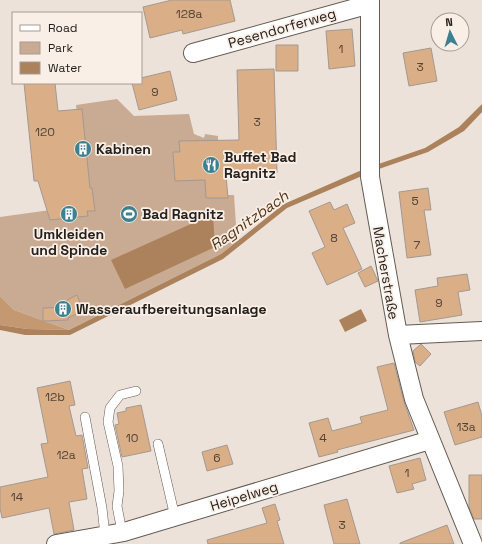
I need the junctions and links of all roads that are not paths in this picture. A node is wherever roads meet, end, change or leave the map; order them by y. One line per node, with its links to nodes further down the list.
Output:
1 (370, 2): 2 (street, Pesendorferweg); 4 (street, Macherstraße)
2 (194, 53)
3 (482, 331): 4 (street)
4 (398, 335): 7 (street, Macherstraße)
5 (136, 391): 10 (lane)
6 (85, 417): 11 (lane)
7 (430, 440): 9 (street, Heipelweg); 12 (street, Macherstraße)
8 (158, 444): 9 (lane)
9 (175, 517): 10 (street, Heipelweg)
10 (124, 534): 11 (street, Heipelweg)
11 (105, 535): 13 (street, Heipelweg)
12 (474, 537)
13 (56, 544)

